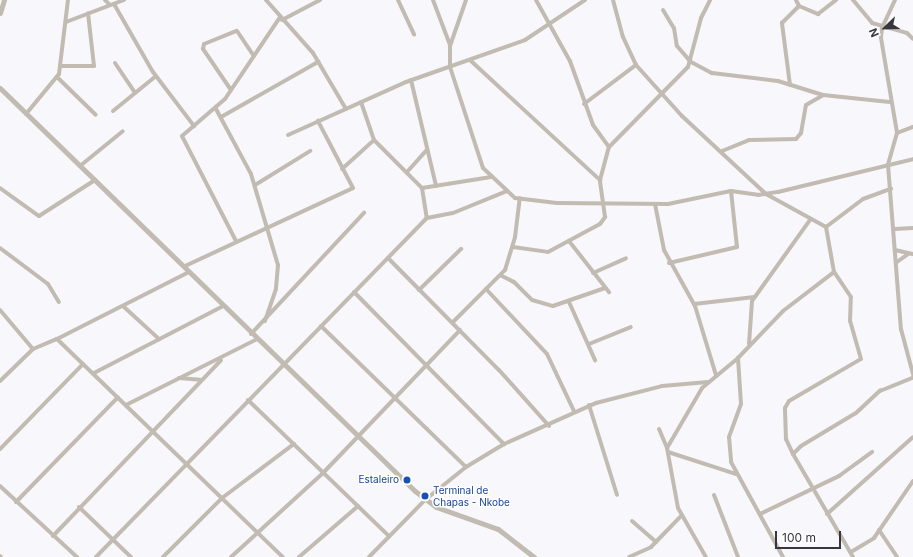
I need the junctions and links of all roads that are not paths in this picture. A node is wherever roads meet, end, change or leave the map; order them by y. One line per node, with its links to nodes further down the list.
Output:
1 (68, 0): 24 (street)
2 (105, 0): 18 (street)
3 (124, 0): 18 (street)
4 (266, 0): 23 (street)
5 (320, 0): 23 (street)
6 (398, 0): 27 (street)
7 (433, 0): 29 (street)
8 (466, 0): 29 (street)
9 (536, 0): 25 (street)
10 (585, 0): 25 (street)
11 (613, 0): 35 (street)
12 (710, 0): 33 (street)
13 (796, 0): 19 (street)
14 (836, 0): 19 (street)
15 (854, 0): 26 (street)
16 (896, 0): 26 (street)
17 (3, 1): 21 (street)
18 (112, 4): 22 (street); 38 (street)
19 (799, 6): 41 (street)
20 (663, 10): 33 (street)
21 (0, 13)
22 (88, 13): 24 (street); 36 (street)
23 (281, 19): 30 (street); 32 (street)
24 (66, 22): 36 (street)
25 (548, 25): 31 (street); 49 (street)
26 (882, 28): 28 (street); 48 (street)
27 (414, 34)
28 (913, 39)
29 (450, 46): 37 (street)
30 (254, 56): 43 (street); 43 (street)
31 (471, 61): 37 (street); 74 (street)
32 (318, 62): 51 (street); 55 (street)
33 (691, 62): 41 (street); 46 (street)
34 (115, 63): 44 (street)
35 (636, 65): 46 (street); 49 (street)
36 (60, 66): 39 (street)
37 (450, 67): 40 (street); 72 (street)
38 (156, 76): 44 (street); 57 (street)
39 (57, 77): 53 (street); 54 (street)
40 (411, 80): 47 (street); 64 (street)
41 (790, 84): 45 (street)
42 (0, 88): 53 (street)
43 (231, 90): 50 (street)
44 (135, 93): 52 (street)
45 (823, 95): 48 (street); 65 (street)
46 (662, 96): 63 (street); 65 (street)
47 (361, 102): 51 (street); 62 (street)
48 (890, 102): 60 (street)
49 (584, 104): 63 (street)
50 (216, 109): 55 (street); 57 (street)
51 (346, 110): 56 (street)
52 (114, 111)
53 (26, 114): 69 (street)
54 (96, 114)
55 (221, 117): 75 (street)
56 (318, 121): 61 (street); 70 (street)
57 (194, 126): 95 (street)
58 (913, 127): 60 (street)
59 (123, 131): 69 (street)
60 (897, 133): 68 (street)
61 (288, 135)
62 (374, 140): 70 (street); 71 (street)
63 (609, 146): 74 (street)
64 (427, 150): 71 (street); 76 (street)
65 (722, 151): 83 (street)
66 (310, 152): 75 (street)
67 (913, 159): 68 (street)
68 (888, 165): 79 (street); 83 (street)
69 (80, 166): 73 (street)
70 (342, 169): 91 (street)
71 (407, 172): 78 (street)
72 (491, 177): 76 (street); 80 (street)
73 (95, 180): 77 (street); 107 (street)
74 (600, 180): 82 (street)
75 (255, 185): 91 (street)
76 (436, 186): 78 (street)
77 (0, 188)
78 (422, 188): 89 (street)
79 (891, 189): 92 (street); 93 (street)
80 (507, 191): 84 (street); 89 (street)
81 (731, 191): 83 (street); 87 (street); 106 (street)
82 (601, 193): 85 (street); 86 (street)
83 (766, 194): 90 (street)
84 (520, 198): 85 (street); 97 (street)
85 (594, 202): 86 (street)
86 (603, 203): 87 (street); 96 (street)
87 (655, 204): 106 (street)
88 (364, 213): 124 (street)
89 (427, 218): 103 (street)
90 (810, 220): 92 (street); 117 (street)
91 (267, 227): 95 (street); 124 (street)
92 (826, 227): 109 (street)
93 (894, 228): 94 (street); 100 (street)
94 (913, 228)
95 (236, 241): 107 (street)
96 (569, 241): 97 (street); 110 (street)
97 (513, 247): 111 (street)
98 (0, 248): 118 (street)
99 (461, 249): 114 (street)
100 (895, 250): 101 (street); 105 (street)
101 (908, 254): 102 (street); 105 (street)
102 (913, 254)
103 (388, 258): 114 (street); 115 (street)
104 (626, 258): 110 (street)
105 (897, 262): 143 (street)
106 (669, 263): 120 (street)
107 (185, 266): 108 (street)
108 (189, 272): 121 (street); 122 (street)
109 (834, 272): 134 (street); 166 (street)
110 (593, 273): 112 (street)
111 (502, 276): 113 (street); 119 (street)
112 (605, 288): 116 (street); 119 (street)
113 (486, 289): 125 (street); 155 (street)
114 (419, 290): 125 (street)
115 (354, 292): 126 (street); 140 (street)
116 (609, 292)
117 (755, 297): 120 (street); 134 (street)
118 (59, 302)
119 (569, 302): 133 (street)
120 (694, 304): 144 (street)
121 (123, 306): 130 (street); 131 (street)
122 (223, 306): 129 (street); 131 (street)
123 (0, 310): 135 (street)
124 (265, 321): 129 (street)
125 (454, 322): 128 (street)
126 (321, 326): 141 (street); 151 (street)
127 (631, 327): 133 (street)
128 (460, 330): 140 (street); 156 (street)
129 (251, 334): 132 (street)
130 (57, 339): 135 (street); 139 (street)
131 (159, 339): 142 (street)
132 (257, 339): 137 (street); 141 (street)
133 (589, 344): 138 (street)
134 (749, 344): 136 (street)
135 (33, 349): 148 (street)
136 (738, 358): 144 (street); 170 (street)
137 (221, 360): 145 (street); 147 (street)
138 (595, 360)
139 (83, 364): 142 (street); 163 (street)
140 (428, 365): 151 (street); 162 (street)
141 (282, 366): 152 (street); 160 (street)
142 (94, 373): 150 (street)
143 (913, 374)
144 (716, 375): 149 (street)
145 (178, 378): 147 (street); 153 (street)
146 (913, 378): 166 (street)
147 (200, 380): 158 (street)
148 (0, 381)
149 (708, 382): 154 (street); 164 (street)
150 (118, 397): 153 (street); 178 (street)
151 (398, 398): 160 (street); 168 (street)
152 (248, 400): 161 (street); 167 (street)
153 (126, 405): 158 (street)
154 (589, 405): 155 (street); 174 (street)
155 (574, 411): 156 (street)
156 (549, 426): 162 (street)
157 (659, 429): 164 (street)
158 (151, 430): 167 (street); 180 (street)
159 (913, 437): 182 (street)
160 (357, 438): 169 (street); 177 (street)
161 (294, 444): 169 (street); 176 (street)
162 (504, 444): 168 (street)
163 (0, 449)
164 (668, 450): 170 (street); 183 (street)
165 (872, 452): 173 (street)
166 (793, 454): 173 (street)
167 (187, 464): 176 (street); 189 (street)
168 (466, 467): 177 (street)
169 (323, 473): 179 (street); 186 (street)
170 (736, 474): 181 (street)
171 (913, 481): 185 (street)
172 (0, 486): 178 (street)
173 (813, 490): 181 (street); 182 (street)
174 (617, 495)
175 (714, 495): 203 (street)
176 (222, 498): 186 (street); 195 (street)
177 (425, 500): 188 (street); 200 (street)
178 (16, 502): 187 (street)
179 (358, 506): 188 (street); 198 (street)
180 (79, 508): 187 (street); 189 (street)
181 (760, 514): 204 (street)
182 (827, 514): 191 (street)
183 (681, 516): 190 (street); 202 (street)
184 (632, 521): 190 (street)
185 (879, 530): 191 (street); 206 (street)
186 (256, 531): 196 (street); 197 (street)
187 (53, 536): 192 (street)
188 (390, 536): 199 (street)
189 (113, 540): 193 (street); 194 (street)
190 (656, 542): 201 (street)
191 (851, 552): 205 (street)
192 (77, 557)
193 (96, 557)
194 (131, 557)
195 (163, 557)
196 (231, 557)
197 (283, 557)
198 (299, 557)
199 (370, 557)
200 (534, 557)
201 (629, 557)
202 (706, 557)
203 (738, 557)
204 (783, 557)
205 (853, 557)
206 (897, 557)

